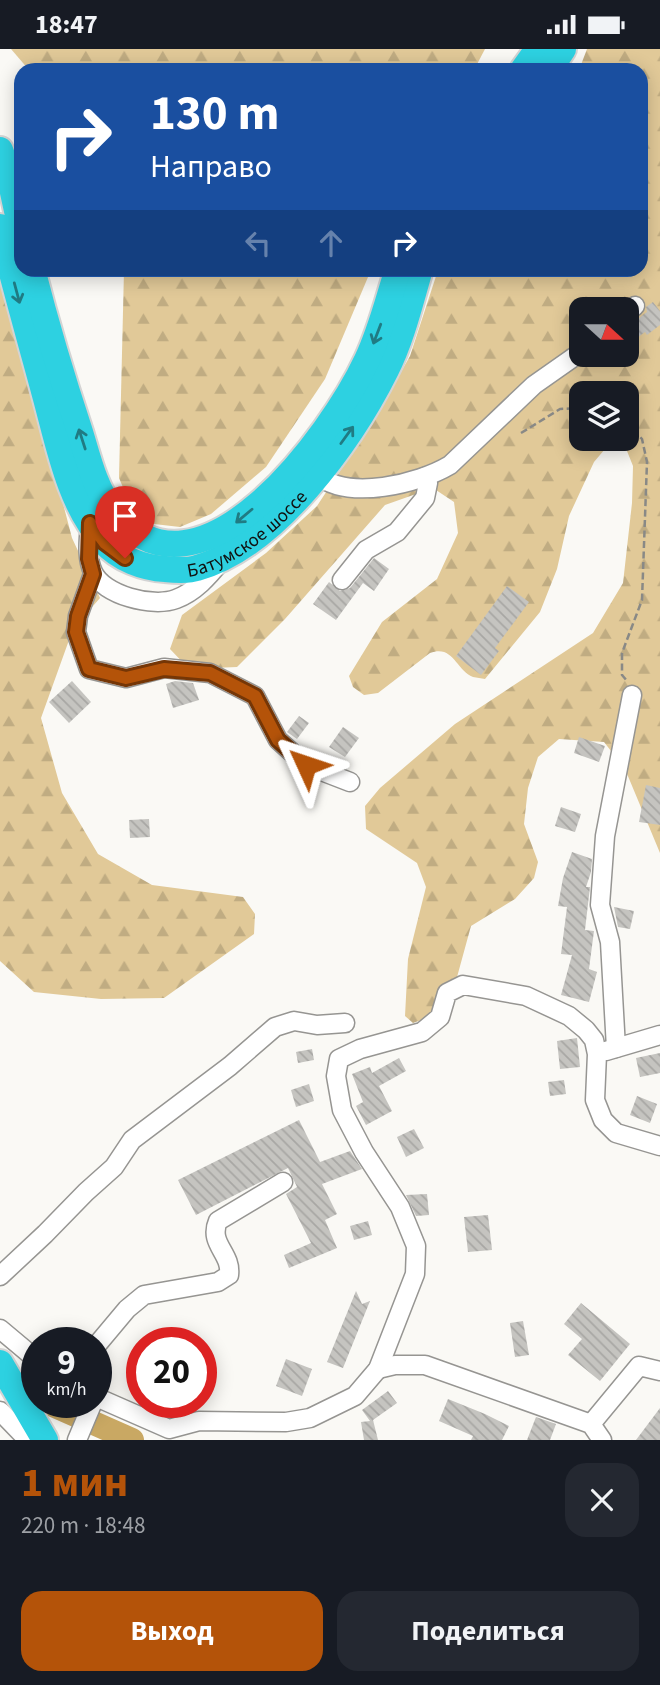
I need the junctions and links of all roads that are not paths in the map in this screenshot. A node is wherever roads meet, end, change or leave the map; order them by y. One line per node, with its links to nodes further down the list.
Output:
1 (0, 150): 2 (highway)
2 (14, 197)
3 (0, 227): 10 (highway, Батумское шоссе, one-way to 10)
4 (34, 277): 5 (highway, Батумское шоссе, one-way to 4)
5 (396, 277)
6 (418, 277): 8 (highway, Батумское шоссе, one-way to 6)
7 (569, 360): 9 (street)
8 (317, 475): 9 (street); 11 (highway, Батумское шоссе)
9 (425, 477): 13 (street)
10 (90, 523): 11 (highway, Батумское шоссе); 12 (street)
11 (226, 556): 12 (street)
12 (93, 574): 15 (street)
13 (341, 580)
14 (632, 695): 18 (street)
15 (350, 782)
16 (345, 1023): 22 (street)
17 (660, 1035): 18 (street)
18 (616, 1048): 19 (street)
19 (597, 1054): 20 (street); 27 (street)
20 (660, 1146)
21 (283, 1182): 23 (street)
22 (0, 1276)
23 (112, 1327)
24 (0, 1329): 25 (street)
25 (21, 1347)
26 (0, 1363): 35 (highway)
27 (378, 1369): 32 (street); 33 (street)
28 (660, 1371): 32 (street)
29 (112, 1405): 33 (street)
30 (0, 1411): 34 (street)
31 (86, 1418): 36 (street)
32 (591, 1424): 37 (street)
33 (174, 1435)
34 (31, 1440)
35 (45, 1440)
36 (77, 1440)
37 (602, 1440)

